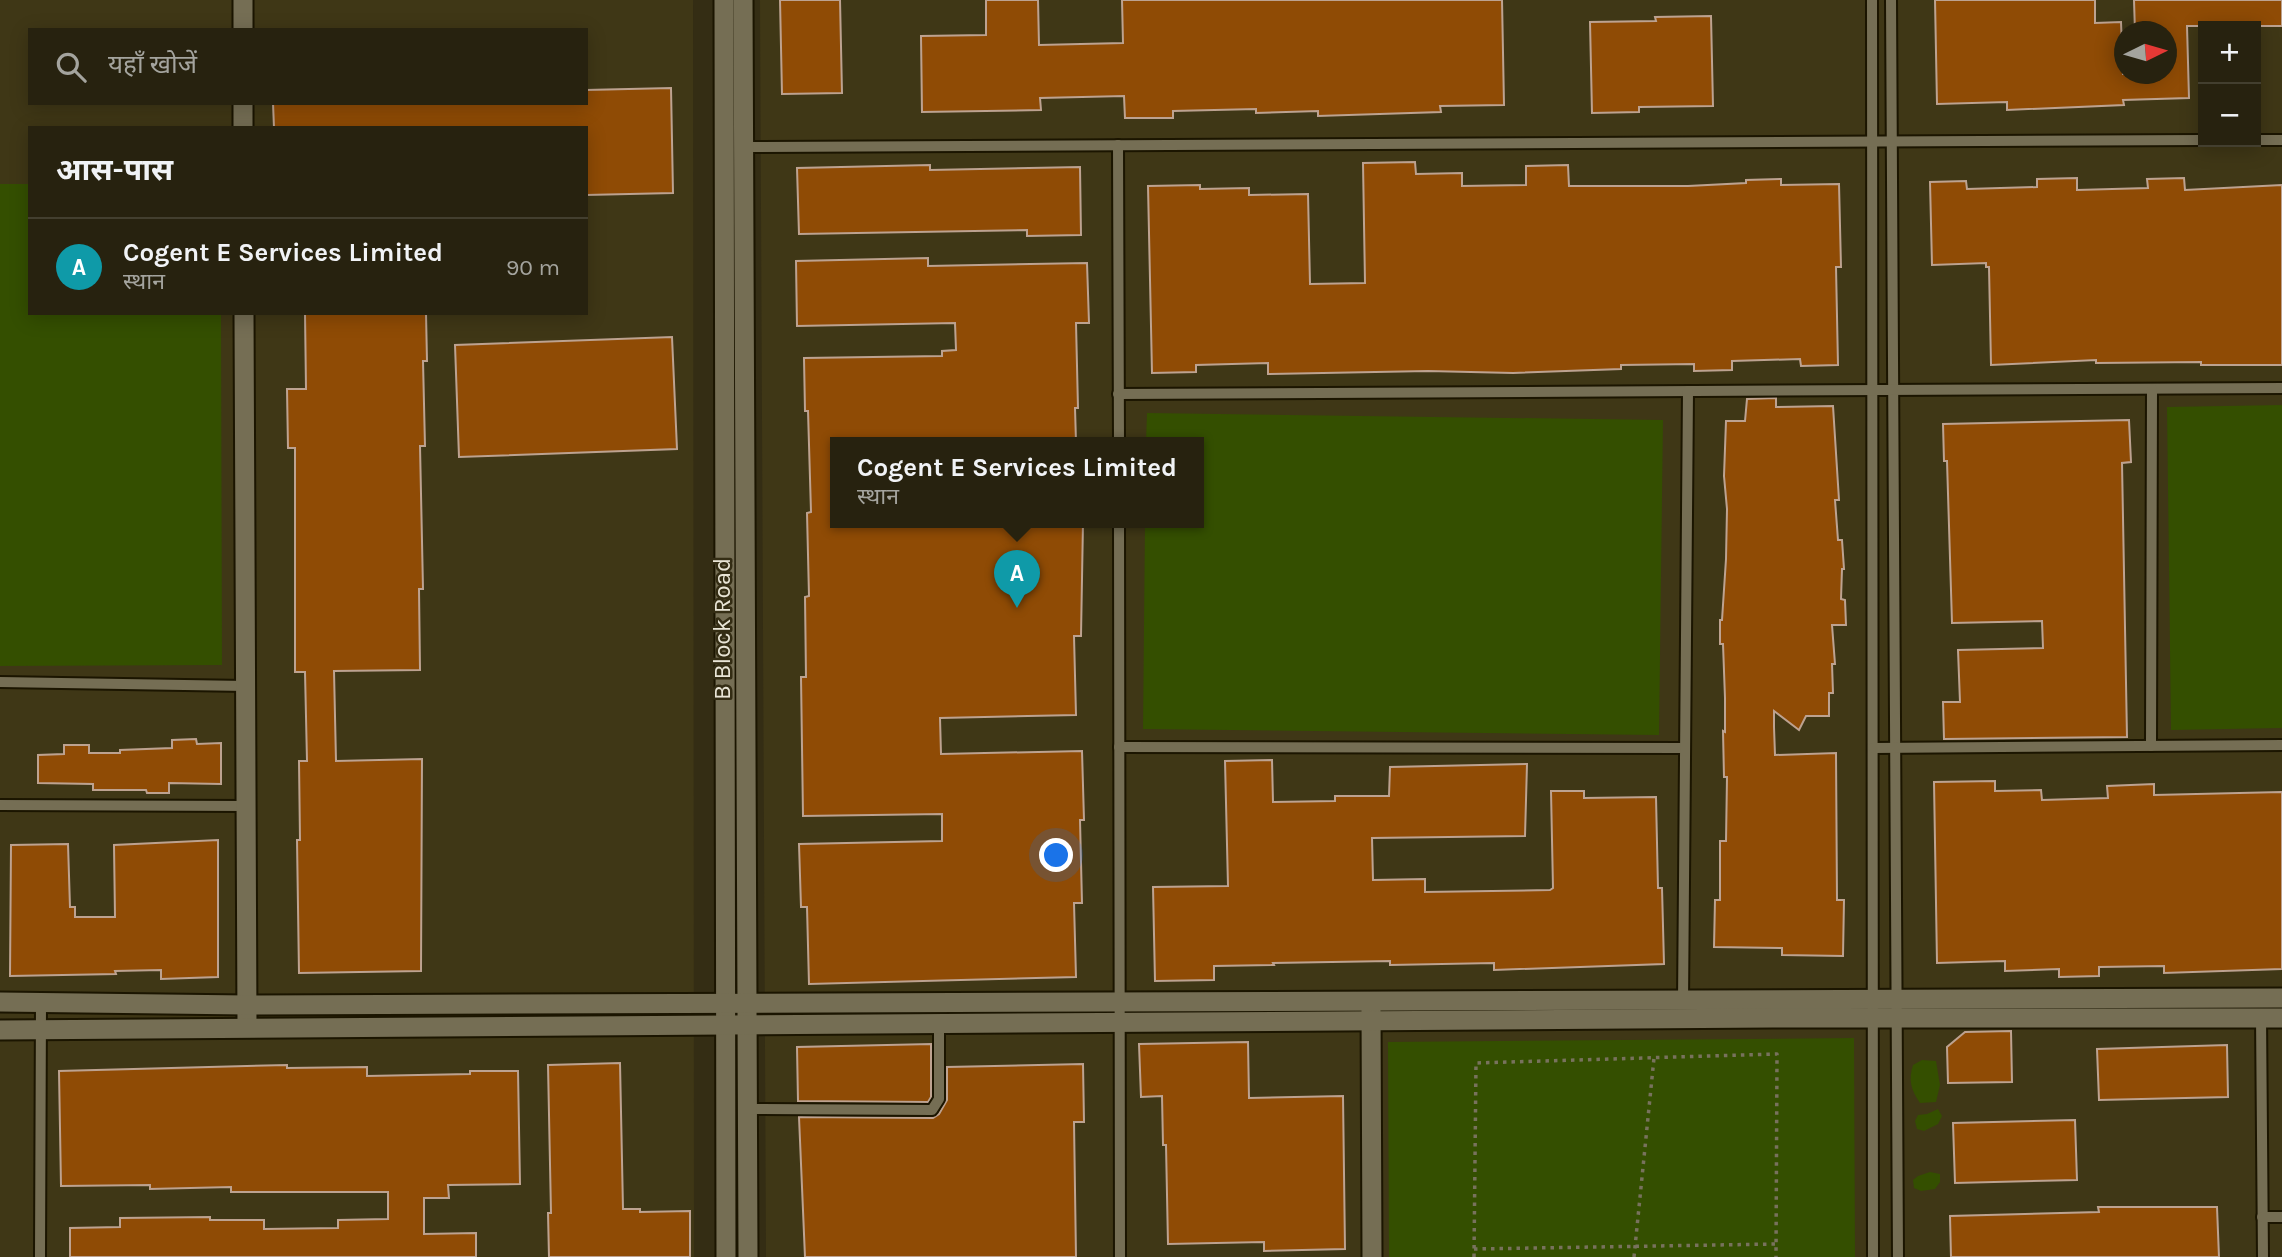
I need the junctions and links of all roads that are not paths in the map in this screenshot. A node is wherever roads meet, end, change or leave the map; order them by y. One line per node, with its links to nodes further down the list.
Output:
1 (243, 0): 6 (street)
2 (724, 0): 15 (street, B Block Road)
3 (743, 0): 15 (street, B Block Road)
4 (1872, 0): 12 (lane)
5 (1891, 0): 13 (lane)
6 (243, 28)
7 (243, 105): 8 (street)
8 (243, 126)
9 (2198, 140): 13 (lane)
10 (2261, 140): 11 (lane)
11 (2282, 140)
12 (1873, 142): 13 (lane); 14 (lane); 19 (lane)
13 (1893, 142): 20 (lane)
14 (1118, 145): 15 (lane); 22 (lane)
15 (735, 147): 40 (street, B Block Road); 41 (street, B Block Road)
16 (244, 315): 26 (street)
17 (2282, 388): 18 (lane)
18 (2152, 389): 20 (lane); 28 (lane)
19 (1873, 390): 20 (lane); 21 (lane); 31 (lane)
20 (1894, 390): 32 (lane)
21 (1688, 391): 22 (lane); 30 (lane)
22 (1118, 394): 23 (lane)
23 (1119, 437)
24 (1119, 528): 29 (lane)
25 (0, 682): 26 (lane)
26 (246, 686): 34 (street)
27 (2282, 745): 28 (lane)
28 (2151, 746): 32 (lane)
29 (1119, 747): 30 (lane); 38 (lane)
30 (1685, 748): 43 (lane)
31 (1873, 748): 32 (lane); 44 (lane)
32 (1896, 748): 45 (lane)
33 (0, 805): 34 (lane)
34 (246, 806): 42 (street)
35 (2260, 998): 36 (street); 45 (street); 47 (lane)
36 (2282, 998)
37 (0, 1002): 39 (street)
38 (1119, 1002): 41 (street); 46 (street); 49 (lane)
39 (41, 1003): 42 (street); 55 (lane)
40 (727, 1003): 41 (street); 42 (street); 50 (street, B Block Road)
41 (748, 1003): 51 (street, B Block Road)
42 (247, 1006): 53 (street)
43 (1683, 1009): 44 (street); 46 (street)
44 (1873, 1009): 45 (street); 64 (lane)
45 (1897, 1009): 47 (street); 65 (lane)
46 (1371, 1011): 49 (street); 63 (street)
47 (2261, 1018): 48 (street); 57 (lane)
48 (2282, 1018)
49 (1120, 1022): 52 (street); 62 (lane)
50 (727, 1024): 51 (street); 53 (street); 60 (street, B Block Road)
51 (748, 1024): 52 (street); 56 (street, B Block Road)
52 (939, 1024): 56 (lane)
53 (247, 1027): 55 (street)
54 (0, 1030): 55 (street)
55 (40, 1030): 59 (lane)
56 (748, 1109): 61 (street, B Block Road)
57 (2262, 1217): 58 (lane); 66 (lane)
58 (2282, 1217)
59 (40, 1257)
60 (726, 1257)
61 (748, 1257)
62 (1120, 1257)
63 (1372, 1257)
64 (1873, 1257)
65 (1898, 1257)
66 (2263, 1257)

